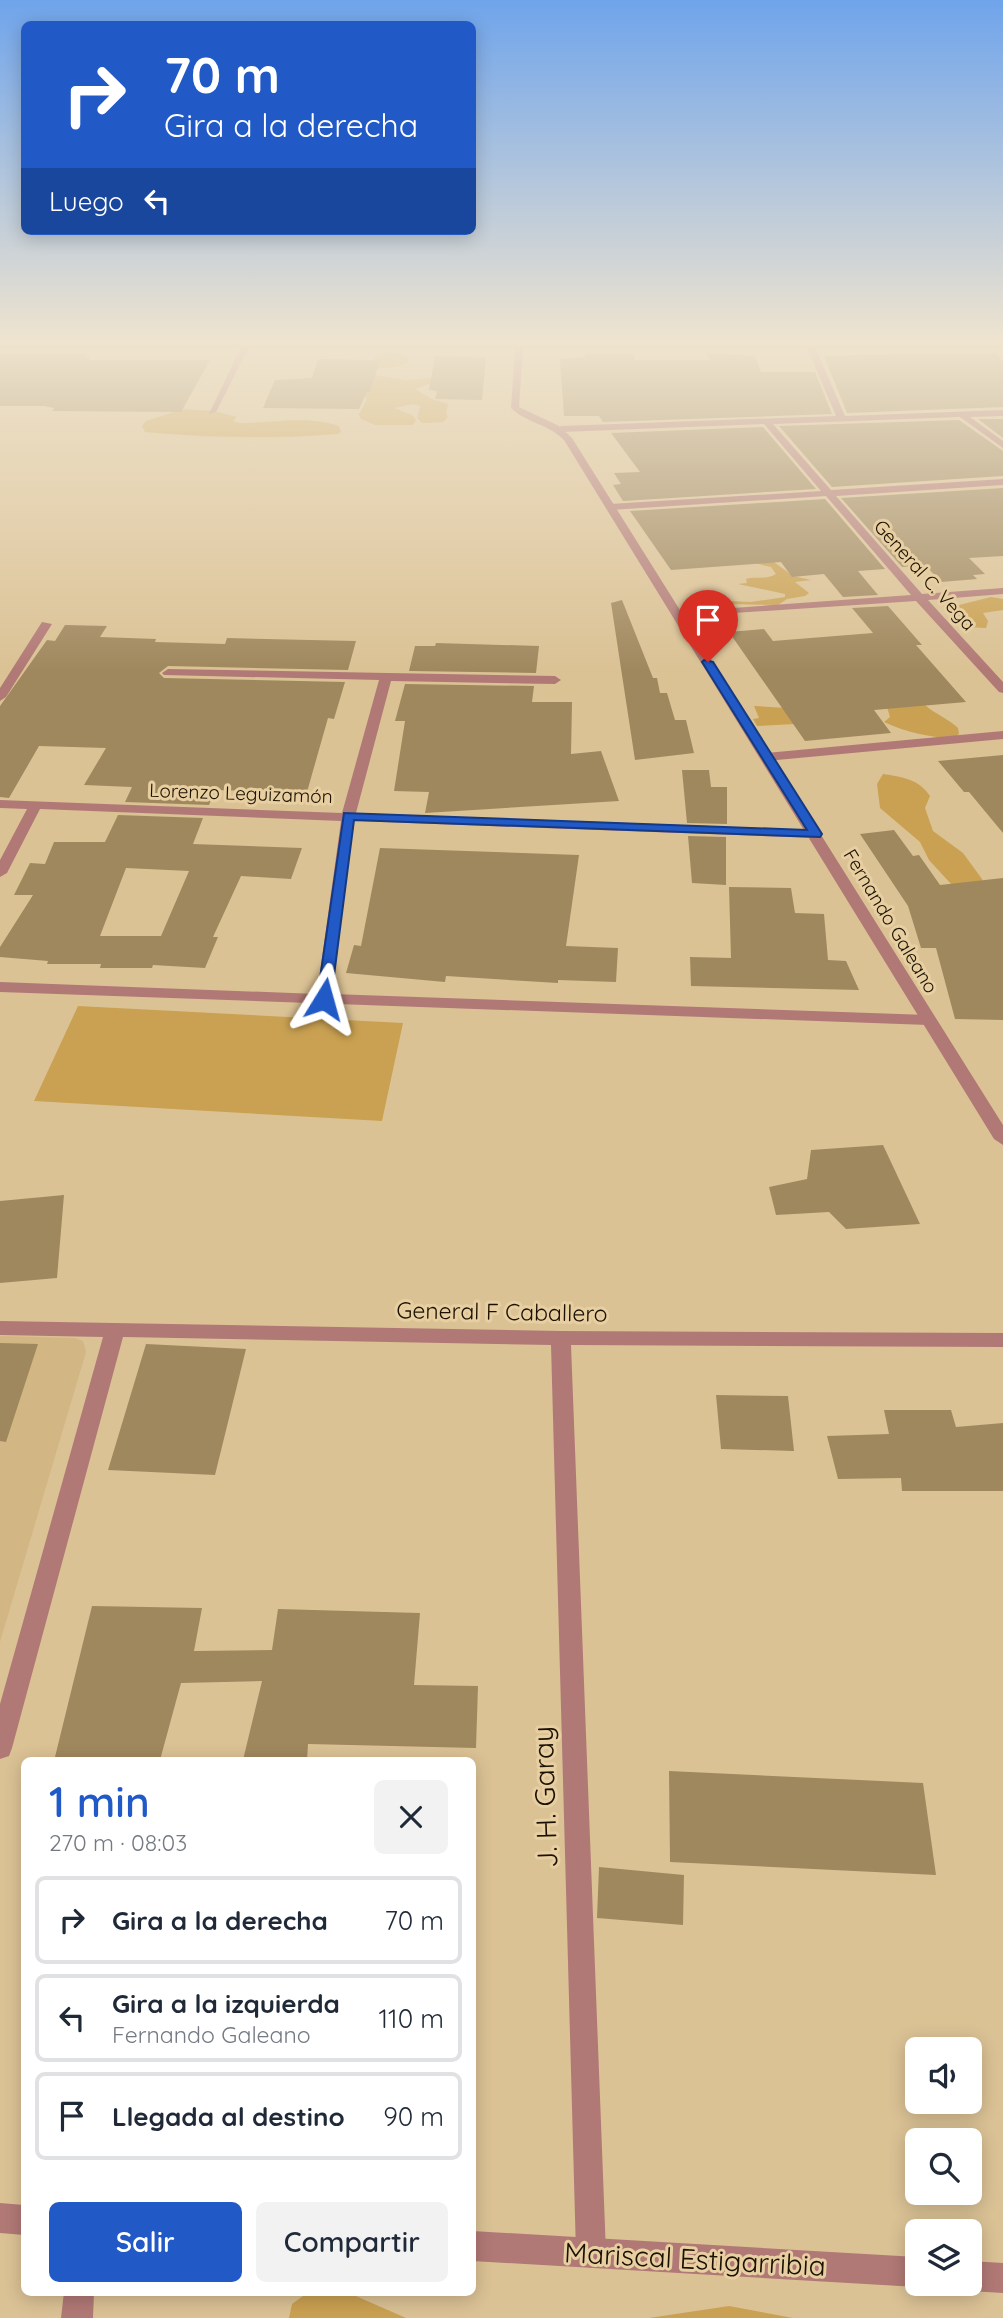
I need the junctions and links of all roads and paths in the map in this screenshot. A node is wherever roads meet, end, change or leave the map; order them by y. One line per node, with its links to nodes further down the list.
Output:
1 (576, 453): 5 (street, Fernando Galeano)
2 (794, 453): 4 (street, General C. Vega)
3 (1003, 482): 4 (street)
4 (828, 493): 5 (street); 7 (street, General C. Vega)
5 (610, 507): 8 (street, Fernando Galeano)
6 (1003, 591): 7 (street)
7 (919, 597): 8 (street); 13 (street, General C. Vega)
8 (678, 615): 16 (street, Fernando Galeano)
9 (46, 624): 14 (street)
10 (168, 673): 11 (street)
11 (386, 676): 12 (street); 19 (street)
12 (555, 680)
13 (1003, 689)
14 (0, 697)
15 (1003, 735): 16 (street)
16 (766, 757): 20 (street, Fernando Galeano)
17 (0, 804): 18 (street, Lorenzo Leguizamón)
18 (36, 806): 19 (street, Lorenzo Leguizamón); 21 (street)
19 (348, 816): 20 (street, Lorenzo Leguizamón); 23 (street)
20 (816, 834): 24 (street, Fernando Galeano)
21 (0, 873)
22 (0, 987): 23 (street)
23 (324, 999): 24 (street)
24 (928, 1020): 25 (street, Fernando Galeano)
25 (1003, 1139)
26 (0, 1328): 27 (street, General F Caballero)
27 (115, 1330): 28 (street, General F Caballero); 30 (street)
28 (561, 1338): 29 (street, General F Caballero); 34 (street, J. H. Garay)
29 (1003, 1340)
30 (0, 1748)
31 (0, 2218): 32 (street)
32 (21, 2220)
33 (476, 2246): 34 (street, Mariscal Estigarribia)
34 (591, 2253): 35 (street, Mariscal Estigarribia)
35 (905, 2271)
36 (982, 2277): 37 (street)
37 (1003, 2278)
38 (79, 2296): 39 (street)
39 (77, 2318)

